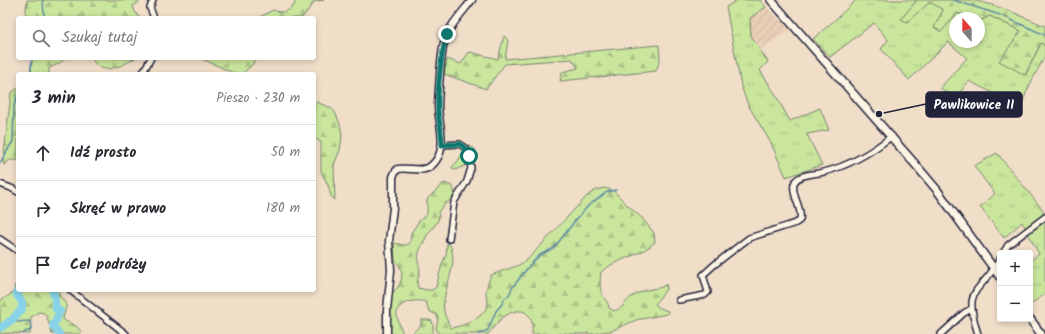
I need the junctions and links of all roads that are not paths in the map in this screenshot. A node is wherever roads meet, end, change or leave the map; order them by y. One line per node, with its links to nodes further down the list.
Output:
1 (153, 0): 4 (street)
2 (472, 0): 8 (street)
3 (771, 0): 7 (main road)
4 (153, 16)
5 (150, 60): 6 (street)
6 (143, 72)
7 (892, 136): 17 (main road); 20 (street)
8 (442, 145): 13 (street); 24 (street)
9 (0, 184): 10 (street)
10 (16, 191)
11 (1045, 218): 15 (street)
12 (0, 240): 14 (street)
13 (449, 240)
14 (16, 250)
15 (1006, 250)
16 (997, 264): 17 (street)
17 (994, 270): 18 (main road); 21 (street)
18 (997, 274)
19 (73, 292): 23 (street)
20 (679, 300)
21 (972, 309): 25 (street); 26 (street)
22 (1032, 322): 27 (main road)
23 (126, 334)
24 (387, 334)
25 (941, 334)
26 (978, 334)
27 (1041, 334)

